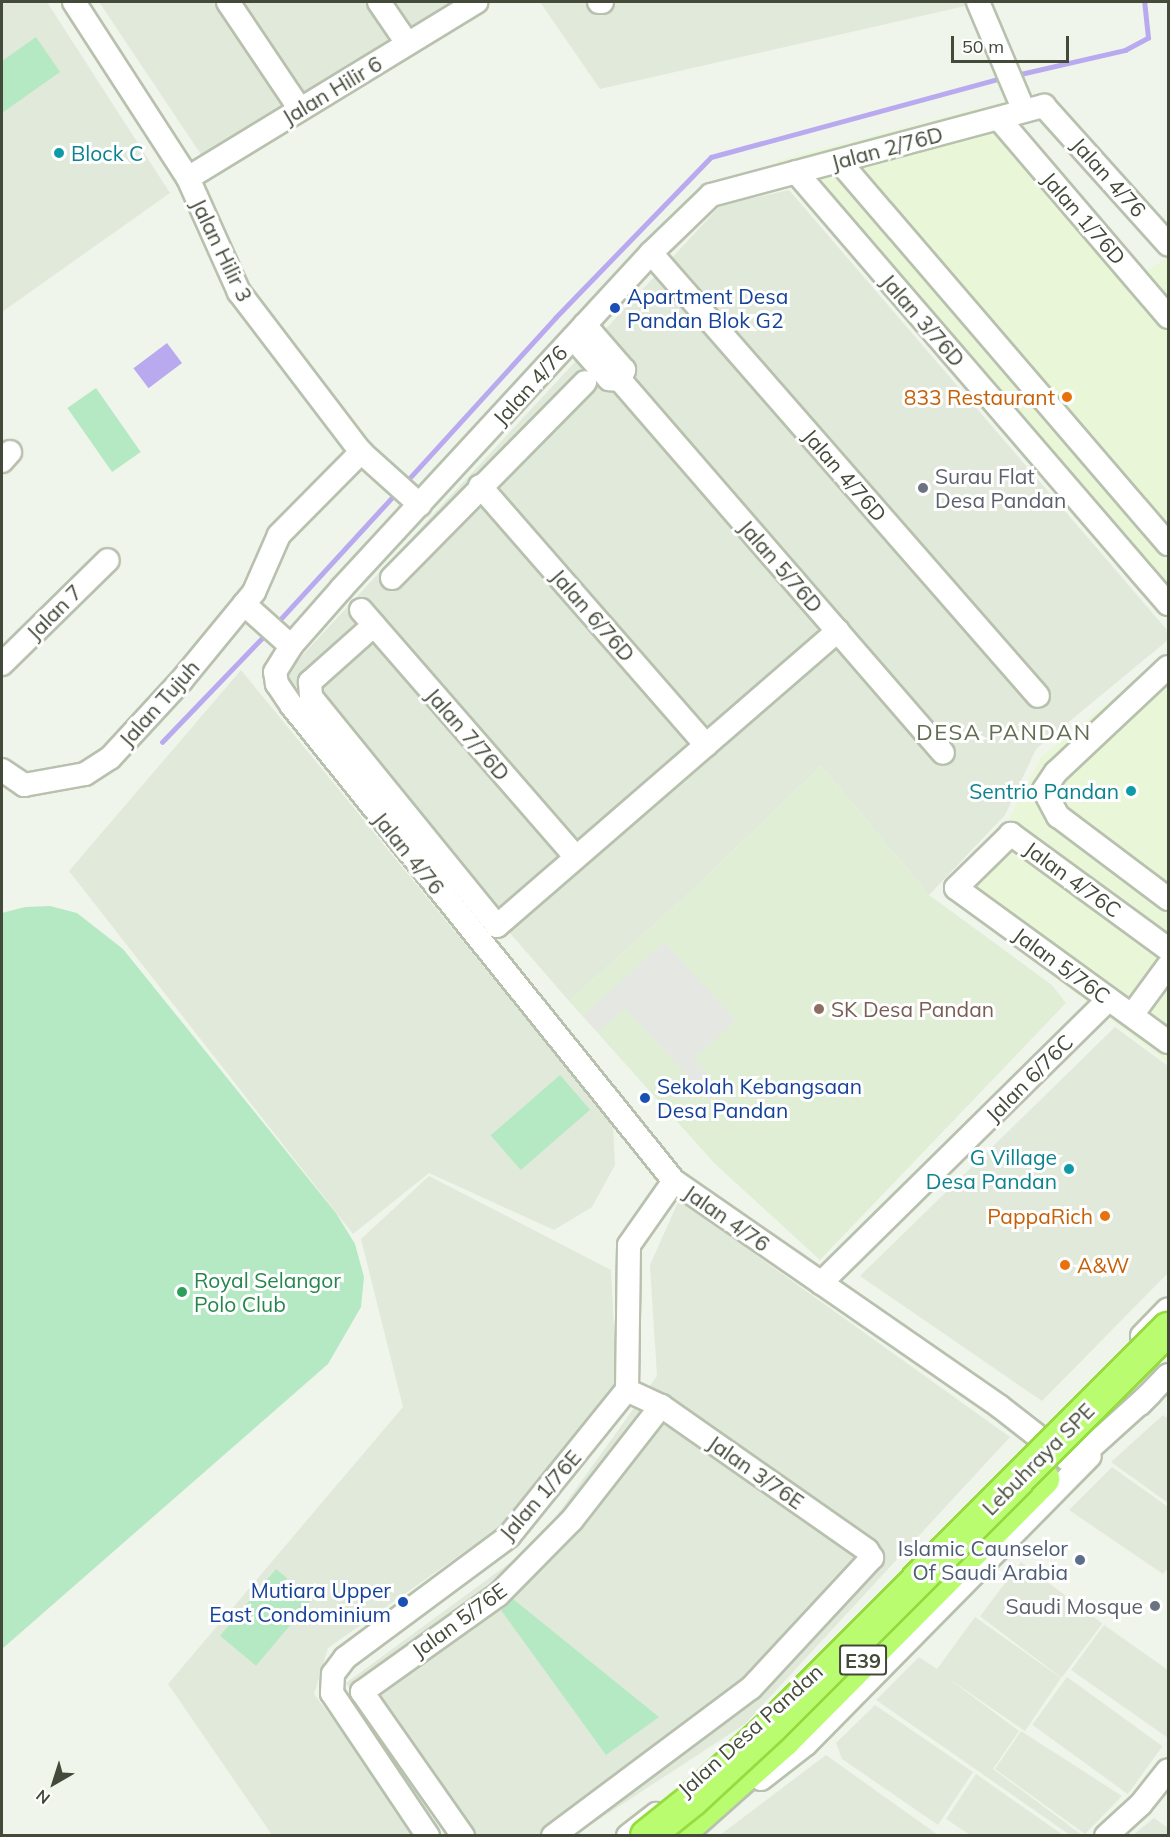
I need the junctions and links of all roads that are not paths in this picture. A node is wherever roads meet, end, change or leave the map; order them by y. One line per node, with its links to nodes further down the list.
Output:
1 (74, 2): 13 (street, Jalan Hilir 3)
2 (228, 2): 7 (street)
3 (379, 2): 6 (street)
4 (476, 2): 6 (street, Jalan Hilir 6)
5 (978, 2): 9 (street)
6 (407, 44): 7 (street, Jalan Hilir 6)
7 (300, 109): 13 (street, Jalan Hilir 6)
8 (1050, 110): 9 (street, Jalan 2/76D); 15 (street, Jalan 4/76)
9 (1024, 111): 10 (street, Jalan 2/76D)
10 (1000, 120): 11 (street, Jalan 2/76D); 17 (street, Jalan 1/76D)
11 (840, 160): 12 (street, Jalan 2/76D); 23 (street)
12 (796, 172): 14 (street, Jalan 2/76D); 26 (street, Jalan 3/76D)
13 (188, 178): 20 (street, Jalan Hilir 3)
14 (722, 191): 16 (street, Jalan 4/76)
15 (1168, 244)
16 (651, 253): 18 (street, Jalan 4/76); 32 (street, Jalan 4/76D)
17 (1168, 317)
18 (579, 331): 22 (street, Jalan 4/76); 28 (street, Jalan 5/76D)
19 (585, 382): 21 (street)
20 (361, 452): 22 (street, Jalan Hilir 3); 27 (street, Jalan Tujuh)
21 (480, 486): 25 (street); 33 (street, Jalan 6/76D)
22 (414, 499): 29 (street, Jalan 4/76)
23 (1168, 544)
24 (108, 560): 30 (street, Jalan 7)
25 (392, 578)
26 (1168, 604)
27 (251, 610): 29 (street); 35 (street, Jalan Tujuh)
28 (838, 631): 33 (street); 34 (street, Jalan 5/76D)
29 (284, 639): 44 (street, Jalan 4/76)
30 (2, 664)
31 (1168, 667): 38 (street)
32 (1038, 696)
33 (706, 745): 36 (street)
34 (943, 753)
35 (2, 770)
36 (576, 857): 36 (street, Jalan 7/76D)
37 (956, 888): 39 (street, Jalan 4/76C); 41 (street, Jalan 5/76C)
38 (1168, 899)
39 (1168, 950)
40 (1168, 966): 42 (street)
41 (1109, 999): 42 (street, Jalan 5/76C); 45 (street, Jalan 6/76C)
42 (1132, 1015): 43 (street, Jalan 5/76C)
43 (1168, 1042)
44 (674, 1181): 45 (street, Jalan 4/76); 51 (street)
45 (821, 1283): 54 (street, Jalan 4/76)
46 (1168, 1309): 54 (street, Jalan Desa Pandan)
47 (1168, 1329): 57 (highway, Lebuhraya SPE / E39, bridge)
48 (1168, 1334): 54 (street, Jalan Desa Pandan)
49 (1168, 1356): 57 (highway, Lebuhraya SPE / E39)
50 (1168, 1375): 52 (street, Jalan Desa Pandan)
51 (627, 1390): 53 (street, Jalan 3/76E); 58 (street, Jalan 1/76E)
52 (1150, 1394): 54 (street); 55 (street, Jalan Desa Pandan)
53 (661, 1406): 59 (street, Jalan 5/76E); 60 (street, Jalan 3/76E)
54 (1054, 1448): 55 (street); 57 (street, Jalan Desa Pandan)
55 (1015, 1532): 62 (street, Jalan Desa Pandan)
56 (1168, 1770): 63 (street)
57 (660, 1828): 61 (street, Jalan Desa Pandan)
58 (428, 1836)
59 (463, 1836)
60 (553, 1836)
61 (628, 1836)
62 (687, 1836)
63 (1106, 1836)

